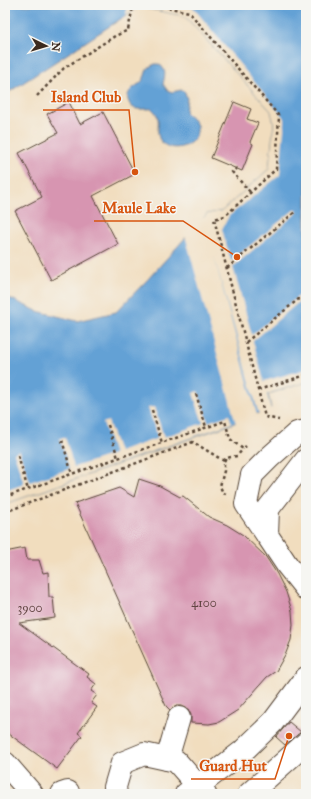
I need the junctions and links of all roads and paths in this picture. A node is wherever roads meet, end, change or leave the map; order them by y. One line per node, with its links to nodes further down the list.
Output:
1 (136, 5): 3 (path)
2 (156, 5): 5 (path)
3 (37, 96)
4 (237, 168): 5 (path)
5 (250, 193): 7 (path)
6 (295, 212): 7 (path)
7 (227, 268): 9 (path)
8 (306, 293): 9 (path)
9 (246, 342): 11 (path)
10 (306, 375): 11 (path)
11 (258, 390): 14 (path)
12 (196, 394): 16 (path)
13 (152, 410): 19 (path)
14 (275, 419)
15 (108, 425): 22 (path)
16 (206, 427): 19 (path); 20 (path)
17 (306, 431): 29 (street)
18 (62, 440): 25 (path)
19 (162, 443): 22 (path)
20 (246, 446)
21 (18, 456): 26 (path)
22 (118, 458): 25 (path)
23 (306, 460): 29 (street)
24 (224, 461): 28 (path)
25 (72, 474): 26 (path)
26 (28, 490): 27 (path)
27 (5, 498)
28 (5, 512)
29 (267, 535): 30 (street)
30 (306, 589)
31 (306, 678): 36 (street)
32 (179, 718): 34 (street)
33 (306, 743): 39 (street)
34 (167, 759): 36 (street); 38 (street)
35 (5, 763): 37 (street)
36 (196, 791)
37 (32, 794)
38 (116, 794)
39 (249, 794)

